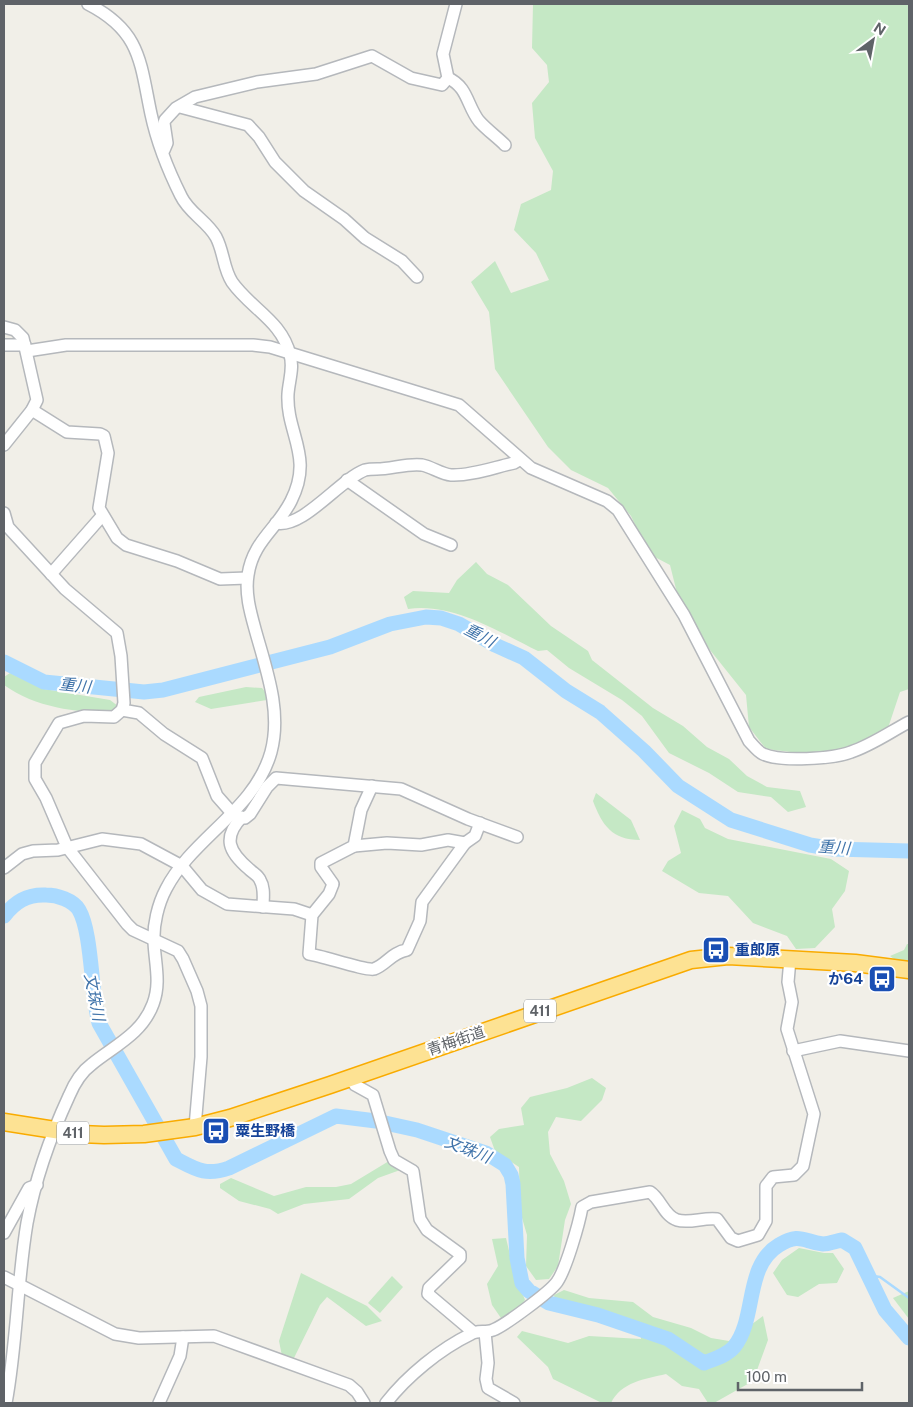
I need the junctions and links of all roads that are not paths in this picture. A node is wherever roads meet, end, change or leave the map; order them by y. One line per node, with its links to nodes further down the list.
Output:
1 (88, 4): 6 (street)
2 (456, 4): 3 (street)
3 (448, 78): 4 (street); 5 (street)
4 (180, 107): 6 (street); 7 (street)
5 (505, 145)
6 (163, 152): 11 (street)
7 (417, 277)
8 (4, 327): 10 (street)
9 (4, 345): 10 (street)
10 (26, 348): 11 (street); 12 (street)
11 (290, 353): 14 (street); 18 (street)
12 (32, 410): 13 (street); 17 (street)
13 (4, 445)
14 (519, 460): 15 (street); 23 (street)
15 (347, 480): 18 (street); 19 (street)
16 (4, 513): 20 (street)
17 (102, 516): 20 (street); 21 (street)
18 (276, 522): 21 (street)
19 (451, 545)
20 (51, 574): 22 (street)
21 (247, 578): 25 (street)
22 (123, 706): 25 (street); 30 (street)
23 (909, 722)
24 (372, 786): 25 (street); 26 (street); 29 (street)
25 (237, 815): 31 (street); 33 (street)
26 (480, 823): 27 (street); 28 (street)
27 (517, 838)
28 (465, 843): 29 (street); 34 (street)
29 (354, 846): 34 (street)
30 (67, 847): 31 (street); 32 (street); 35 (street)
31 (182, 866): 33 (street); 35 (street)
32 (4, 868)
33 (263, 907): 34 (street)
34 (312, 915)
35 (154, 939): 42 (street); 43 (street)
36 (790, 959): 37 (highway, 青梅街道 / 411); 38 (street); 40 (highway, 青梅街道 / 411)
37 (909, 970)
38 (793, 1051): 39 (street); 49 (street)
39 (909, 1051)
40 (350, 1078): 42 (highway, 青梅街道 / 411); 48 (street)
41 (4, 1122): 43 (highway, 青梅街道 / 411)
42 (188, 1128): 43 (highway, 青梅街道 / 411)
43 (55, 1130): 44 (street)
44 (36, 1185): 45 (street); 47 (street)
45 (4, 1234)
46 (4, 1277): 47 (street)
47 (20, 1286): 50 (street); 51 (street)
48 (473, 1332): 49 (street); 54 (street)
49 (485, 1332): 55 (street)
50 (184, 1337): 52 (street); 53 (street)
51 (6, 1403)
52 (160, 1403)
53 (364, 1403)
54 (386, 1403)
55 (514, 1403)

